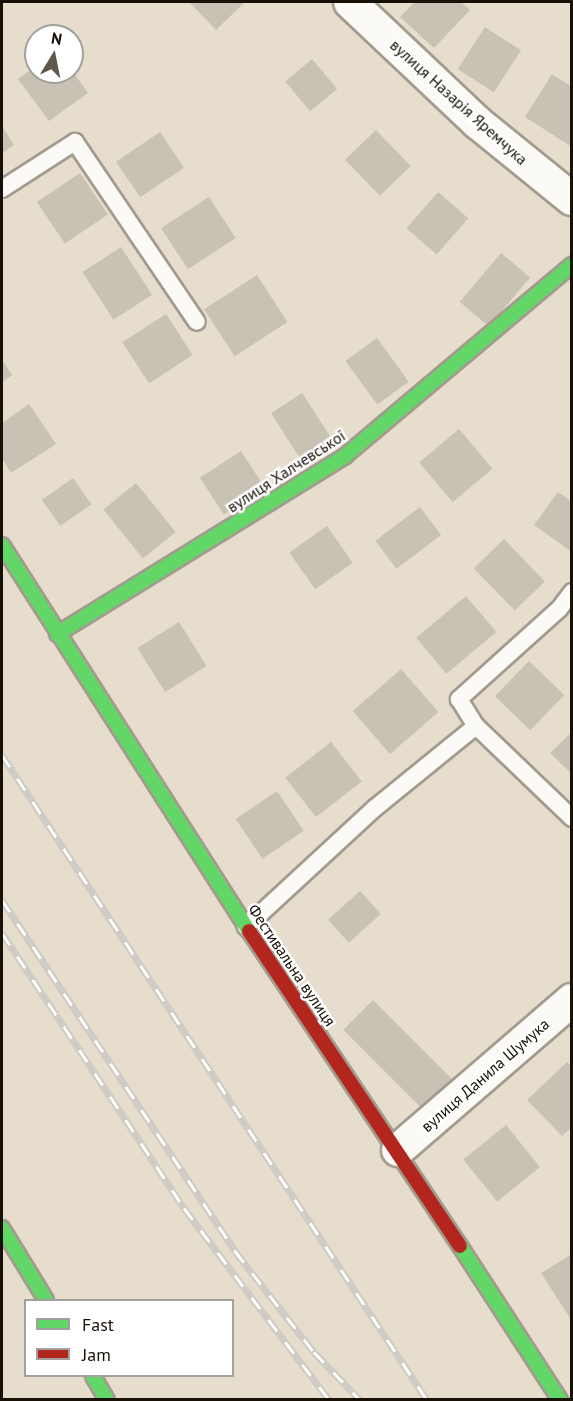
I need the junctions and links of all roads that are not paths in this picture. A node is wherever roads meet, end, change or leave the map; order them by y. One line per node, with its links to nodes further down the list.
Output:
1 (350, 2): 3 (street, вулиця Назарія Яремчука)
2 (2, 189): 5 (lane)
3 (572, 199)
4 (572, 265): 8 (main road, вулиця Халчевської)
5 (197, 322)
6 (2, 545): 8 (main road, Фестивальна вулиця)
7 (572, 592): 9 (lane)
8 (57, 634): 11 (main road, Фестивальна вулиця)
9 (476, 726): 10 (lane); 11 (lane)
10 (572, 818)
11 (246, 927): 13 (main road, Фестивальна вулиця)
12 (572, 1000): 13 (street, вулиця Данила Шумука)
13 (398, 1150): 18 (main road, Фестивальна вулиця)
14 (2, 1228): 15 (main road)
15 (45, 1299)
16 (94, 1377): 17 (main road)
17 (108, 1400)
18 (560, 1400)

